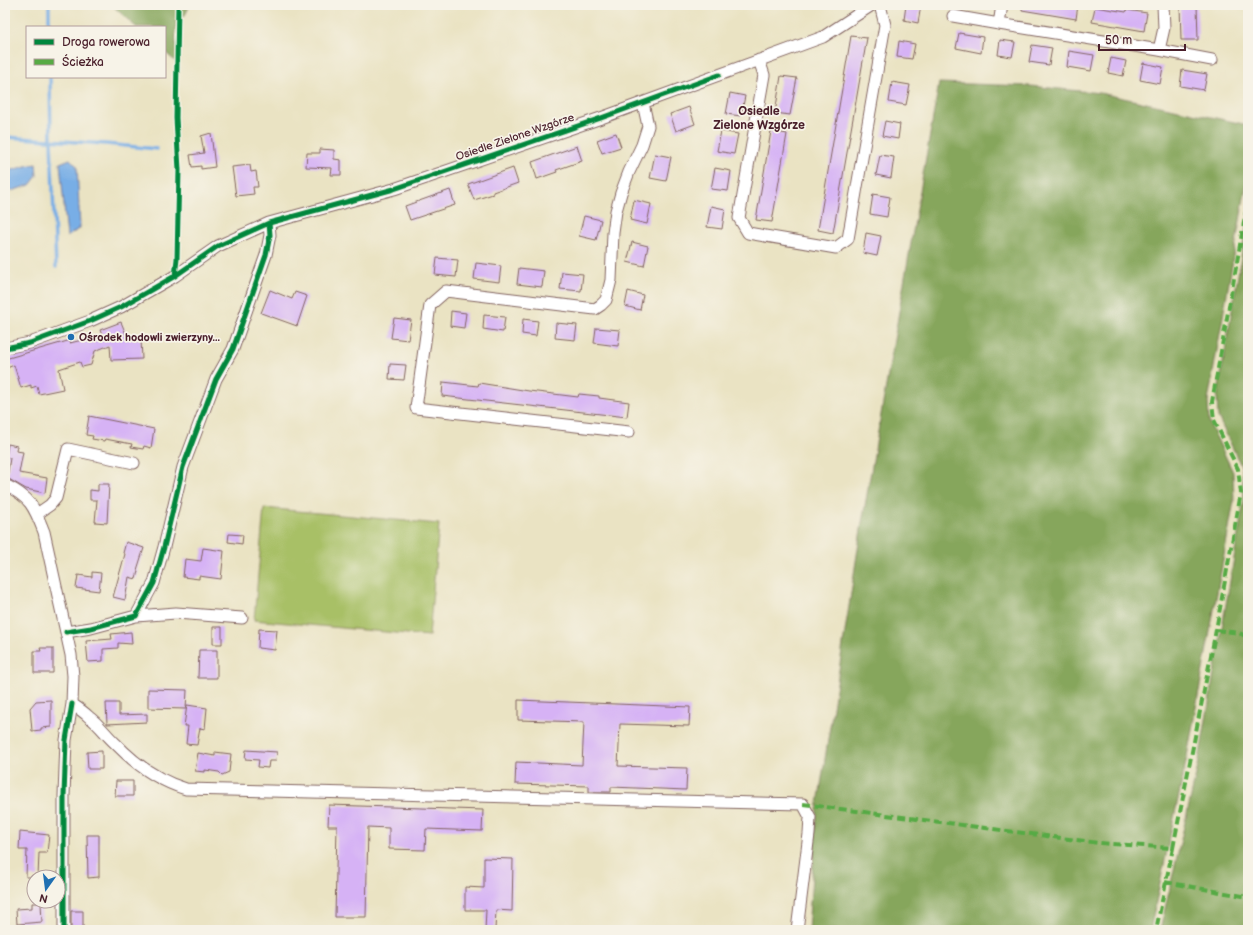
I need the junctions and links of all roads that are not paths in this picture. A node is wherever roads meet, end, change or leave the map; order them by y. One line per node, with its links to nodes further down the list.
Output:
1 (872, 5): 8 (street, Osiedle Zielone Wzgórze)
2 (880, 5): 8 (street)
3 (1002, 5): 6 (street)
4 (1163, 5): 7 (street)
5 (953, 16): 6 (street)
6 (999, 24): 7 (street)
7 (1159, 50): 9 (street)
8 (759, 60): 10 (street, Osiedle Zielone Wzgórze)
9 (1212, 60)
10 (643, 103): 11 (street, Osiedle Zielone Wzgórze); 13 (street)
11 (269, 223): 12 (street, Osiedle Zielone Wzgórze); 17 (street)
12 (5, 348)
13 (629, 432)
14 (134, 462): 16 (street)
15 (5, 485): 16 (street)
16 (37, 514): 19 (street)
17 (136, 616): 18 (street); 19 (street)
18 (242, 618)
19 (66, 632): 20 (street)
20 (72, 704): 21 (street); 22 (street)
21 (64, 930)
22 (798, 930)

